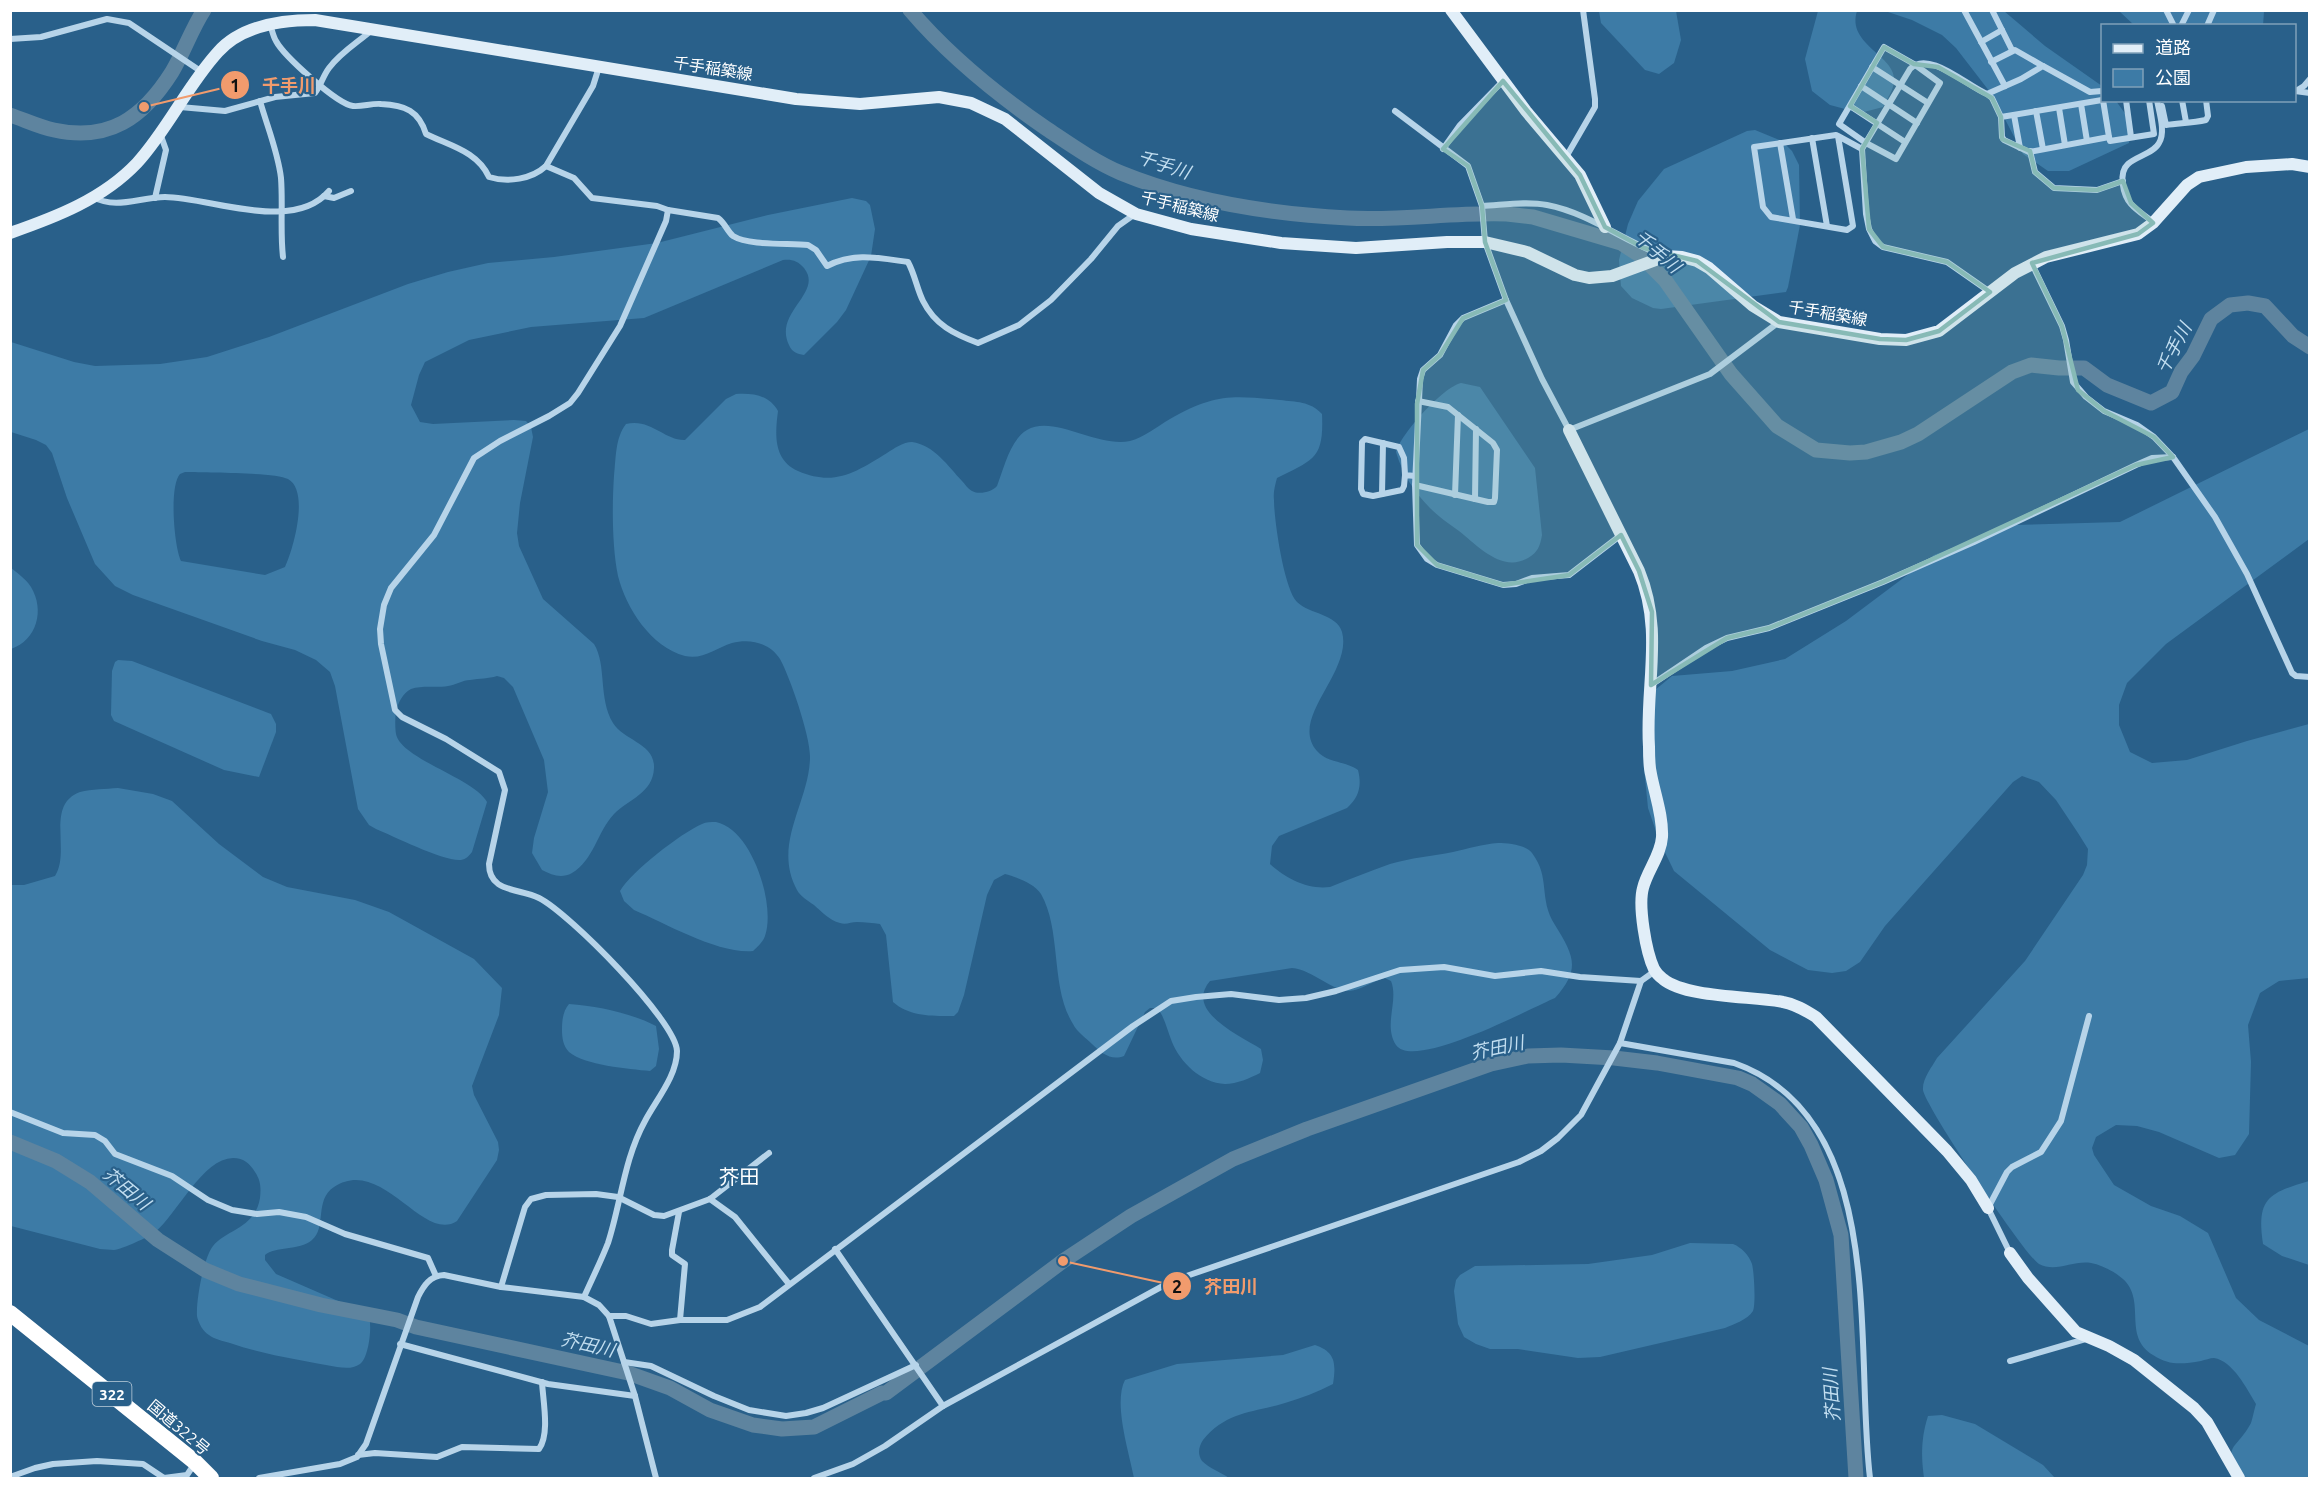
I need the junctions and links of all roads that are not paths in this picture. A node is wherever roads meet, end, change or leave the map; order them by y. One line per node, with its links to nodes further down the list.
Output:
1 (1451, 10): 24 (main road)
2 (1583, 10): 68 (street)
3 (1964, 10): 15 (street)
4 (1992, 10): 13 (street)
5 (2166, 10): 9 (street)
6 (2189, 10): 10 (street)
7 (2214, 10): 11 (street)
8 (270, 24): 12 (main road, 千手稲築線); 22 (main road, 千手稲築線); 25 (street)
9 (2173, 24)
10 (2182, 24)
11 (2208, 24)
12 (373, 30): 20 (main road, 千手稲築線); 25 (street)
13 (2002, 30): 15 (street); 16 (street)
14 (10, 39): 22 (street)
15 (1981, 42): 17 (street)
16 (2012, 50): 17 (street); 19 (street)
17 (1991, 62): 28 (street)
18 (1914, 64): 21 (street); 27 (street); 31 (street); 41 (street)
19 (2043, 66): 28 (street); 29 (street)
20 (599, 67): 69 (street); 80 (main road, 千手稲築線)
21 (1872, 68): 26 (street); 27 (street)
22 (203, 72): 45 (main road, 千手稲築線)
23 (2310, 79): 30 (street)
24 (1503, 81): 64 (street); 68 (main road)
25 (321, 86): 33 (street); 69 (street)
26 (1861, 86): 42 (street); 44 (street)
27 (1900, 86): 41 (street); 42 (street)
28 (2005, 86): 31 (street)
29 (2101, 91)
30 (2296, 91)
31 (1987, 94): 50 (street)
32 (2101, 100): 43 (street)
33 (260, 101): 45 (street); 79 (street)
34 (2103, 102): 56 (street)
35 (2126, 102): 57 (street)
36 (2149, 102): 57 (street)
37 (2159, 102): 71 (street)
38 (2160, 102): 51 (street)
39 (2182, 102): 51 (street)
40 (2206, 102): 51 (street)
41 (1928, 103): 53 (street)
42 (1889, 104): 52 (street); 53 (street)
43 (2081, 104): 46 (street); 59 (street)
44 (1850, 106): 52 (street); 63 (street)
45 (180, 107): 54 (main road, 千手稲築線)
46 (2059, 108): 48 (street); 62 (street)
47 (1395, 111): 64 (street)
48 (2036, 111): 49 (street); 66 (street)
49 (2014, 115): 50 (street); 65 (street)
50 (2001, 117): 65 (street)
51 (2186, 122)
52 (1877, 123): 60 (street); 63 (street)
53 (1917, 123): 60 (street)
54 (160, 133): 75 (main road, 千手稲築線); 76 (street)
55 (1838, 136): 58 (street); 63 (street); 83 (street)
56 (2109, 137): 57 (street); 59 (street)
57 (2132, 137)
58 (1812, 138): 61 (street); 83 (street)
59 (2087, 141): 62 (street)
60 (1905, 142): 63 (street)
61 (1780, 143): 81 (street); 81 (street)
62 (2065, 145): 66 (street)
63 (1864, 146): 90 (street)
64 (1443, 148): 77 (street)
65 (2020, 148): 67 (street)
66 (2043, 149): 67 (street)
67 (2030, 151): 71 (street)
68 (1565, 157): 84 (main road)
69 (546, 166): 78 (street)
70 (2310, 167): 82 (main road, 千手稲築線)
71 (2123, 181): 82 (street)
72 (329, 191): 74 (street)
73 (351, 191): 74 (street)
74 (324, 196): 79 (street)
75 (92, 197): 76 (street); 85 (main road, 千手稲築線)
76 (155, 198): 79 (street)
77 (1482, 208): 84 (street); 86 (street)
78 (668, 210): 80 (street); 114 (street)
79 (281, 211): 87 (street)
80 (1136, 214): 86 (main road, 千手稲築線)
81 (1793, 219): 83 (street)
82 (2153, 223): 89 (main road, 千手稲築線)
83 (1827, 226)
84 (1605, 227): 88 (street)
85 (10, 233)
86 (1485, 240): 88 (main road, 千手稲築線); 91 (street)
87 (283, 257)
88 (1660, 258): 92 (main road, 千手稲築線)
89 (2032, 263): 90 (main road, 千手稲築線); 98 (street)
90 (1990, 292): 92 (main road, 千手稲築線)
91 (1506, 300): 93 (street); 96 (street)
92 (1779, 322): 96 (street)
93 (1418, 401): 94 (street); 100 (street)
94 (1458, 415): 95 (street); 103 (street)
95 (1476, 429): 104 (street); 104 (street)
96 (1569, 430): 105 (main road)
97 (1383, 443): 99 (street); 102 (street); 102 (street)
98 (2173, 457): 106 (street); 107 (street)
99 (1405, 475): 100 (street); 102 (street)
100 (1415, 476): 101 (street)
101 (1415, 486): 103 (street); 105 (street)
102 (1382, 494)
103 (1455, 495): 104 (street)
104 (1475, 499)
105 (1621, 535): 107 (main road)
106 (2310, 677)
107 (1652, 685): 108 (main road)
108 (1654, 971): 109 (street); 116 (main road)
109 (1641, 981): 111 (street); 118 (street)
110 (2089, 1016): 116 (street)
111 (1620, 1043): 134 (street); 142 (street)
112 (10, 1112): 120 (street)
113 (769, 1153): 115 (street)
114 (618, 1197): 117 (street); 122 (street); 123 (street)
115 (710, 1199): 117 (street); 121 (street)
116 (1988, 1208): 119 (street)
117 (679, 1212): 126 (street)
118 (835, 1249): 121 (street); 131 (street)
119 (2010, 1253): 127 (main road)
120 (436, 1276): 122 (street); 128 (street)
121 (789, 1284): 126 (street)
122 (501, 1287): 123 (street)
123 (584, 1297): 125 (street)
124 (10, 1313): 136 (highway, 国道322号 / 322)
125 (609, 1316): 126 (street); 130 (street)
126 (680, 1320)
127 (2089, 1338): 129 (street); 143 (main road)
128 (400, 1344): 132 (street); 135 (street)
129 (2010, 1361)
130 (624, 1362): 131 (street); 133 (street)
131 (916, 1365): 134 (street)
132 (542, 1382): 133 (street); 135 (street)
133 (635, 1396): 140 (street)
134 (943, 1406): 141 (street)
135 (358, 1455): 139 (street)
136 (195, 1462): 137 (street); 138 (highway, 国道322号 / 322)
137 (10, 1477)
138 (211, 1479)
139 (259, 1479)
140 (656, 1479)
141 (814, 1479)
142 (1870, 1479)
143 (2239, 1479)

